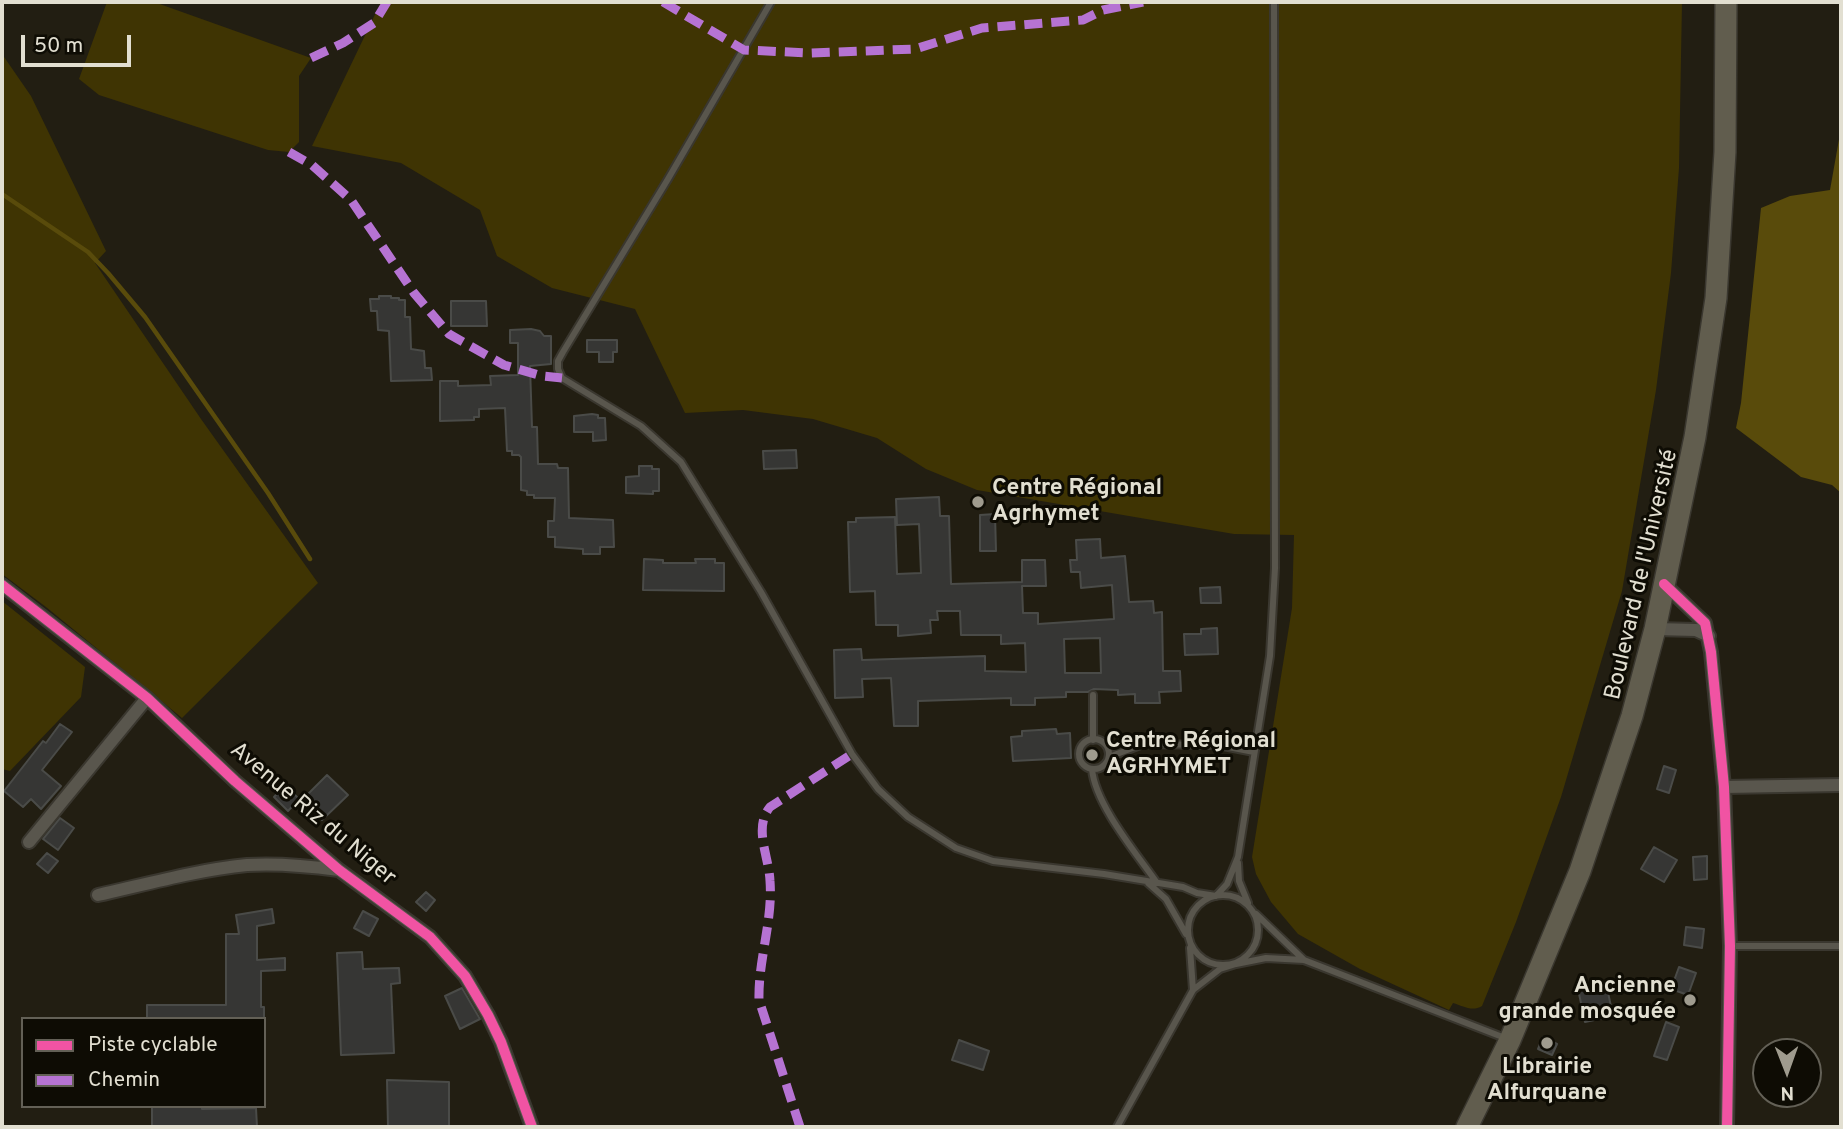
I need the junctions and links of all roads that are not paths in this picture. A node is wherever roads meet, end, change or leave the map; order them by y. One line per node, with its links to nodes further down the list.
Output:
1 (771, 2): 19 (lane)
2 (1274, 2): 11 (lane)
3 (1726, 2): 4 (main road, Boulevard de l'Université)
4 (1664, 584): 6 (main road, Boulevard de l'Université); 7 (street)
5 (2, 585): 9 (street, Avenue Riz du Niger)
6 (1655, 629): 7 (street); 30 (main road, Boulevard de l'Université)
7 (1709, 636): 15 (street)
8 (1093, 695): 10 (lane)
9 (146, 698): 16 (street); 18 (street, Avenue Riz du Niger)
10 (1093, 740): 12 (lane); 13 (lane)
11 (1254, 752): 12 (lane); 17 (lane)
12 (1109, 757): 13 (lane)
13 (1092, 769): 20 (lane)
14 (1841, 785): 15 (street)
15 (1724, 787): 25 (street)
16 (29, 842)
17 (1238, 857): 22 (lane); 23 (lane)
18 (339, 870): 21 (street); 31 (street, Avenue Riz du Niger)
19 (1148, 883): 20 (lane); 24 (lane)
20 (1157, 883): 22 (lane)
21 (98, 895)
22 (1216, 895): 23 (lane); 24 (lane)
23 (1251, 908): 27 (lane); 28 (lane)
24 (1190, 942): 28 (lane); 29 (lane)
25 (1730, 946): 26 (lane); 34 (street)
26 (1841, 946)
27 (1304, 960): 28 (lane); 30 (lane)
28 (1236, 964): 29 (lane)
29 (1193, 990): 32 (lane)
30 (1510, 1040): 33 (main road, Boulevard de l'Université)
31 (532, 1127)
32 (1117, 1127)
33 (1467, 1127)
34 (1727, 1127)

